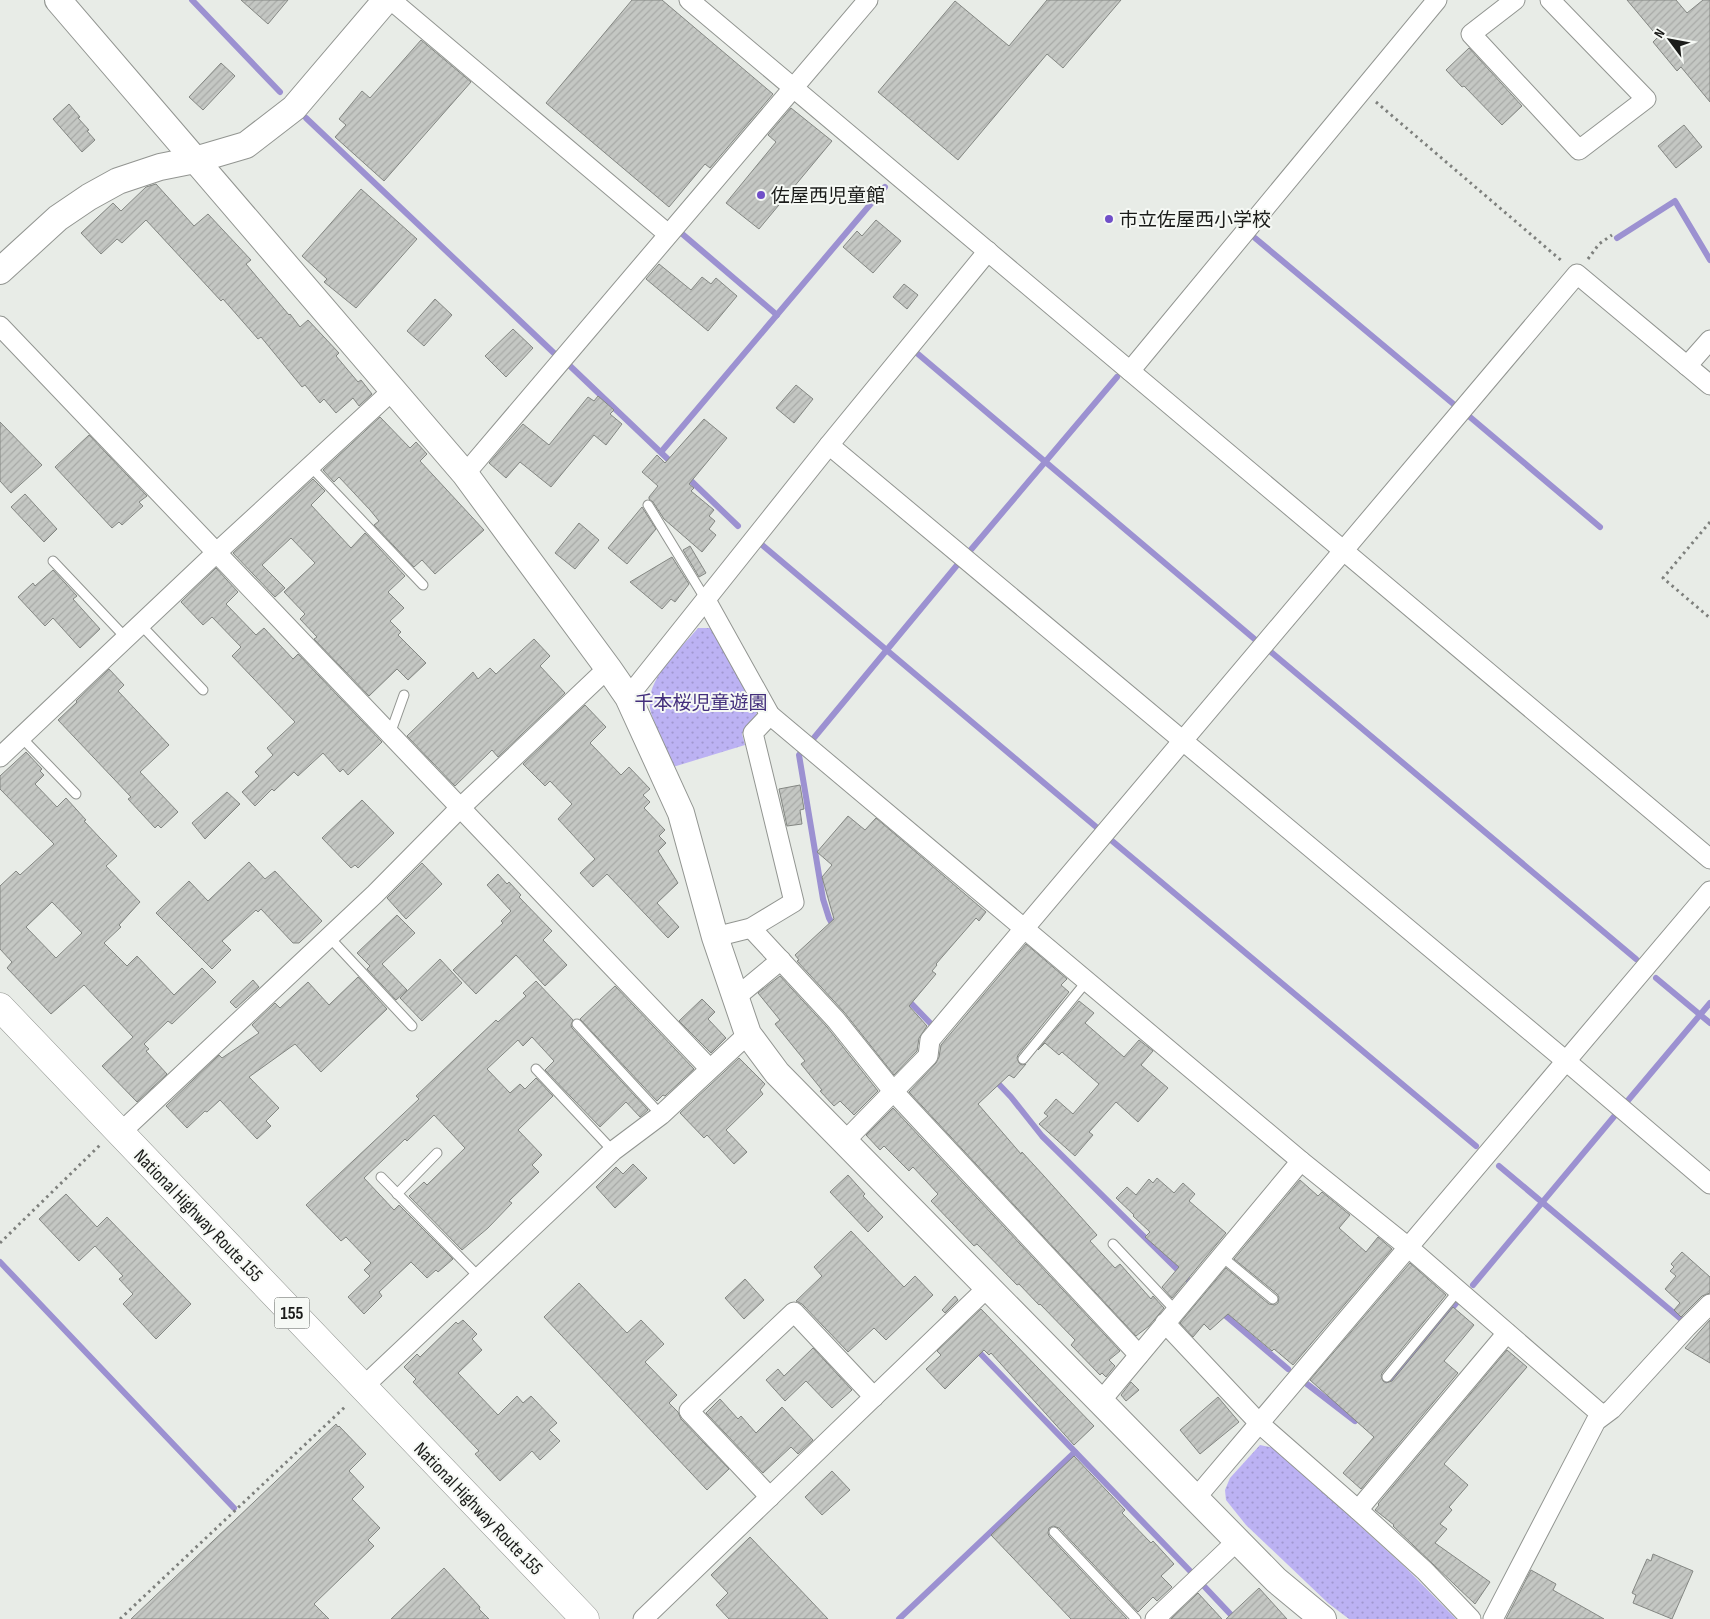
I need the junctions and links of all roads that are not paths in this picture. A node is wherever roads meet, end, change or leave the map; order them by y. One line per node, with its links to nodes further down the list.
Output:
1 (58, 0): 10 (street)
2 (386, 0): 10 (street)
3 (391, 0): 11 (street)
4 (689, 0): 9 (street)
5 (868, 0): 9 (street)
6 (1437, 0): 17 (street)
7 (1515, 0): 8 (street)
8 (1550, 0)
9 (794, 88): 11 (street); 12 (street)
10 (196, 160): 13 (street); 19 (street)
11 (668, 234): 22 (street)
12 (988, 251): 17 (street); 20 (street)
13 (0, 272)
14 (0, 326): 25 (street)
15 (1710, 340): 16 (street)
16 (1687, 366): 18 (street); 24 (street)
17 (1130, 370): 24 (street)
18 (1710, 385)
19 (393, 390): 21 (street); 22 (street)
20 (829, 445): 28 (street); 38 (street)
21 (310, 466): 25 (street); 27 (lane)
22 (465, 474): 31 (street)
23 (648, 505): 28 (lane)
24 (1343, 551): 38 (street); 42 (street)
25 (216, 552): 29 (street); 36 (street)
26 (53, 561): 30 (lane)
27 (422, 585)
28 (706, 600): 34 (street); 35 (street)
29 (140, 624): 30 (street); 32 (lane)
30 (126, 638): 37 (street)
31 (608, 668): 34 (street); 41 (street)
32 (203, 690)
33 (404, 694): 36 (lane)
34 (628, 697): 47 (street)
35 (770, 716): 44 (street); 45 (street)
36 (390, 735): 41 (street)
37 (21, 737): 39 (street); 40 (lane)
38 (1183, 740): 45 (street); 56 (street)
39 (0, 757)
40 (76, 794)
41 (460, 809): 46 (street); 58 (street)
42 (1710, 859)
43 (1710, 891): 56 (street)
44 (751, 928): 47 (street); 48 (street)
45 (1024, 929): 49 (street); 59 (street)
46 (329, 937): 53 (lane); 61 (street)
47 (715, 937): 50 (street)
48 (781, 960): 50 (street); 59 (street)
49 (1087, 982): 55 (lane); 65 (street)
50 (735, 998): 54 (street)
51 (0, 1007): 61 (highway, National Highway Route 155 / 155)
52 (577, 1024): 60 (lane)
53 (412, 1026)
54 (748, 1034): 58 (street); 62 (street)
55 (1023, 1060)
56 (1566, 1061): 67 (street); 70 (street)
57 (536, 1069): 63 (lane)
58 (710, 1070): 60 (street)
59 (893, 1091): 62 (street); 79 (street)
60 (661, 1114): 63 (street)
61 (118, 1131): 81 (highway, National Highway Route 155 / 155)
62 (844, 1142): 73 (street)
63 (612, 1151): 72 (street)
64 (437, 1153): 68 (lane)
65 (1301, 1161): 70 (street); 71 (street)
66 (381, 1177): 68 (lane)
67 (1710, 1184)
68 (397, 1194): 72 (lane)
69 (1113, 1244): 77 (lane)
70 (1408, 1248): 74 (street); 85 (street)
71 (1221, 1256): 75 (lane); 77 (street)
72 (479, 1276): 81 (street)
73 (987, 1288): 82 (street); 83 (street)
74 (1458, 1291): 78 (street); 80 (lane)
75 (1273, 1299)
76 (1710, 1304): 84 (street)
77 (1170, 1316): 79 (street); 85 (street)
78 (1507, 1333): 84 (street); 88 (street)
79 (1139, 1355): 83 (street)
80 (1388, 1377)
81 (364, 1388): 91 (highway, National Highway Route 155 / 155)
82 (874, 1397): 86 (street); 86 (street)
83 (1100, 1402): 87 (street)
84 (1602, 1415): 97 (street)
85 (1260, 1424): 87 (street); 88 (street)
86 (770, 1497): 92 (street)
87 (1195, 1499): 90 (street)
88 (1358, 1510): 96 (street)
89 (1054, 1532): 93 (lane)
90 (1237, 1541): 94 (street); 95 (street)
91 (585, 1619)
92 (643, 1619)
93 (1136, 1619)
94 (1155, 1619)
95 (1323, 1619)
96 (1471, 1619)
97 (1493, 1619)

